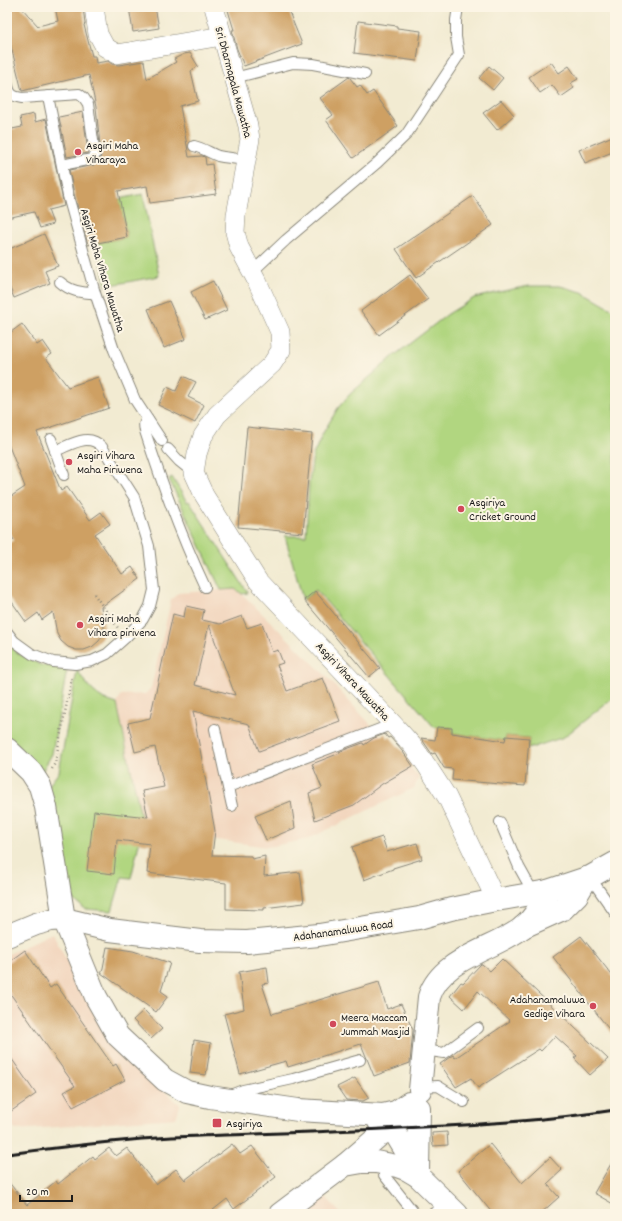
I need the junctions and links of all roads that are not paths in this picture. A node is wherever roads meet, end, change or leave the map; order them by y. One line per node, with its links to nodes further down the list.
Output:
1 (94, 7): 4 (street)
2 (214, 7): 4 (street, Sri Dharmapala Mawatha)
3 (458, 7): 12 (lane)
4 (222, 36): 6 (street, Sri Dharmapala Mawatha)
5 (365, 74): 6 (lane)
6 (234, 78): 10 (street, Sri Dharmapala Mawatha)
7 (7, 83): 8 (lane)
8 (48, 96): 11 (lane, Asgiri Maha Vihara Mawatha); 11 (lane)
9 (194, 146): 10 (lane)
10 (247, 160): 12 (street, Sri Dharmapala Mawatha)
11 (62, 165): 14 (lane, Asgiri Maha Vihara Mawatha)
12 (252, 272): 18 (street, Sri Dharmapala Mawatha)
13 (60, 282): 14 (lane)
14 (95, 293): 15 (lane, Asgiri Maha Vihara Mawatha)
15 (148, 420): 18 (lane, Asgiri Maha Vihara Mawatha); 20 (lane)
16 (51, 439): 17 (lane)
17 (55, 451): 19 (lane); 21 (lane)
18 (194, 473): 22 (street, Asgiri Vihara Mawatha)
19 (64, 475)
20 (205, 587)
21 (7, 632)
22 (393, 724): 25 (lane); 31 (street, Asgiri Vihara Mawatha)
23 (215, 730): 25 (lane)
24 (7, 749): 33 (street)
25 (228, 787): 26 (lane)
26 (232, 806)
27 (500, 822): 30 (lane)
28 (615, 863): 29 (street, Adahanamaluwa Road)
29 (588, 878): 30 (street, Adahanamaluwa Road); 32 (lane); 34 (street)
30 (541, 892): 31 (street, Adahanamaluwa Road); 34 (street)
31 (496, 900): 33 (street, Adahanamaluwa Road)
32 (615, 913)
33 (64, 919): 35 (street); 40 (street)
34 (523, 927): 37 (street)
35 (7, 936)
36 (478, 1028): 37 (lane)
37 (424, 1050): 39 (street)
38 (360, 1060): 40 (lane)
39 (416, 1097): 41 (lane); 43 (street); 44 (street); 47 (street)
40 (223, 1098): 42 (street)
41 (464, 1102)
42 (340, 1114): 43 (street); 45 (street)
43 (364, 1114): 44 (street)
44 (392, 1128): 45 (street); 47 (street)
45 (344, 1165): 46 (street); 49 (street)
46 (390, 1170): 47 (street); 50 (lane)
47 (418, 1176): 48 (street)
48 (446, 1211)
49 (280, 1214)
50 (416, 1214)

